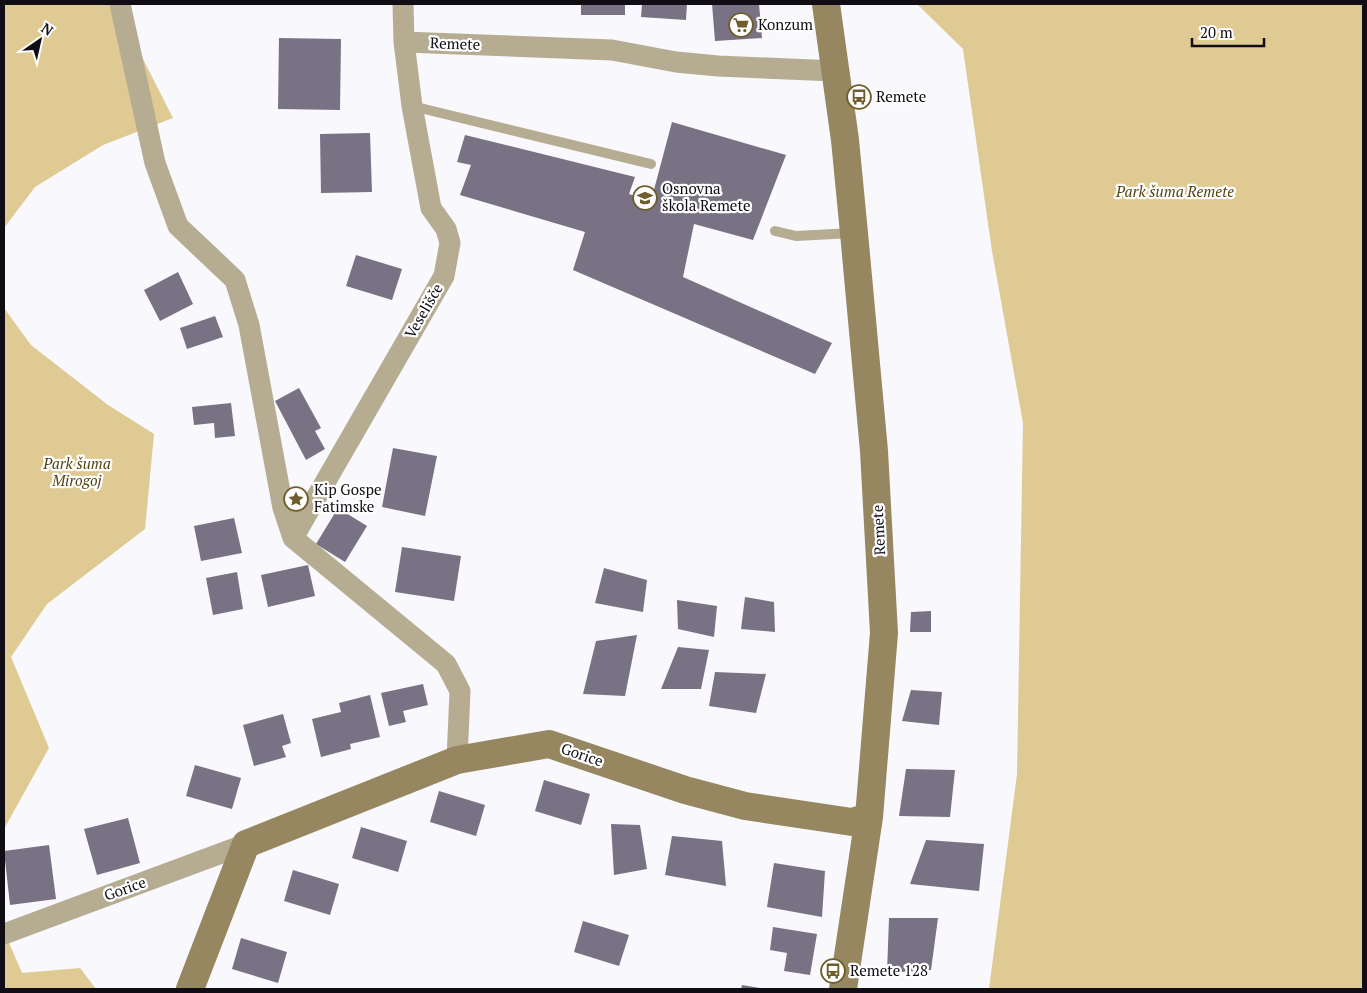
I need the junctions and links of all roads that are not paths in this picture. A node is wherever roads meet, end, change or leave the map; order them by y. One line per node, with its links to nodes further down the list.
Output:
1 (120, 4): 10 (street)
2 (403, 4): 4 (street, Veselišče)
3 (826, 4): 5 (street, Remete)
4 (404, 42): 5 (street, Remete); 6 (street, Veselišče)
5 (835, 71): 9 (street, Remete)
6 (412, 106): 7 (lane); 10 (street, Veselišče)
7 (651, 164)
8 (776, 230): 9 (lane)
9 (854, 233): 12 (street, Remete)
10 (293, 538): 11 (street)
11 (457, 760): 12 (street, Gorice); 13 (street, Gorice)
12 (869, 817): 16 (street, Remete)
13 (246, 844): 14 (street, Gorice); 15 (street)
14 (4, 934)
15 (190, 989)
16 (843, 989)

